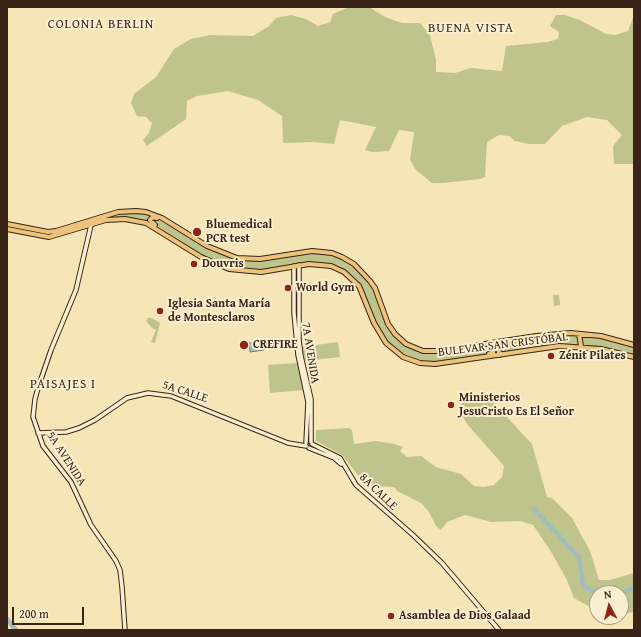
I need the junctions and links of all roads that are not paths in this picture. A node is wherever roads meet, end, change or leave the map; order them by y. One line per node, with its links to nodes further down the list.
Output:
1 (110, 214): 2 (main road, BULEVAR SAN CRISTÓBAL); 3 (main road); 5 (main road, BULEVAR SAN CRISTÓBAL)
2 (7, 224)
3 (92, 224): 4 (main road, BULEVAR SAN CRISTÓBAL); 6 (main road, BULEVAR SAN CRISTÓBAL); 17 (street, 5A AVENIDA)
4 (7, 230)
5 (193, 238): 6 (main road); 11 (main road, BULEVAR SAN CRISTÓBAL)
6 (192, 251): 7 (main road, BULEVAR SAN CRISTÓBAL)
7 (296, 265): 8 (street, 7A AVENIDA); 16 (main road, BULEVAR SAN CRISTÓBAL)
8 (296, 292): 18 (street, 7A AVENIDA); 19 (street, 7A AVENIDA)
9 (580, 334): 10 (main road, BULEVAR SAN CRISTÓBAL); 12 (main road, BULEVAR SAN CRISTÓBAL); 13 (main road)
10 (499, 342): 11 (main road, BULEVAR SAN CRISTÓBAL); 14 (main road)
11 (486, 344): 16 (main road)
12 (634, 344)
13 (581, 346): 14 (main road, BULEVAR SAN CRISTÓBAL); 15 (main road, BULEVAR SAN CRISTÓBAL)
14 (500, 355): 16 (main road, BULEVAR SAN CRISTÓBAL)
15 (634, 357)
16 (474, 358)
17 (38, 433): 19 (street, 5A CALLE); 21 (street, 5A AVENIDA)
18 (312, 443): 19 (street); 20 (street, 8A CALLE)
19 (307, 446): 20 (street)
20 (343, 465): 22 (street, 8A CALLE)
21 (125, 630)
22 (499, 630)

